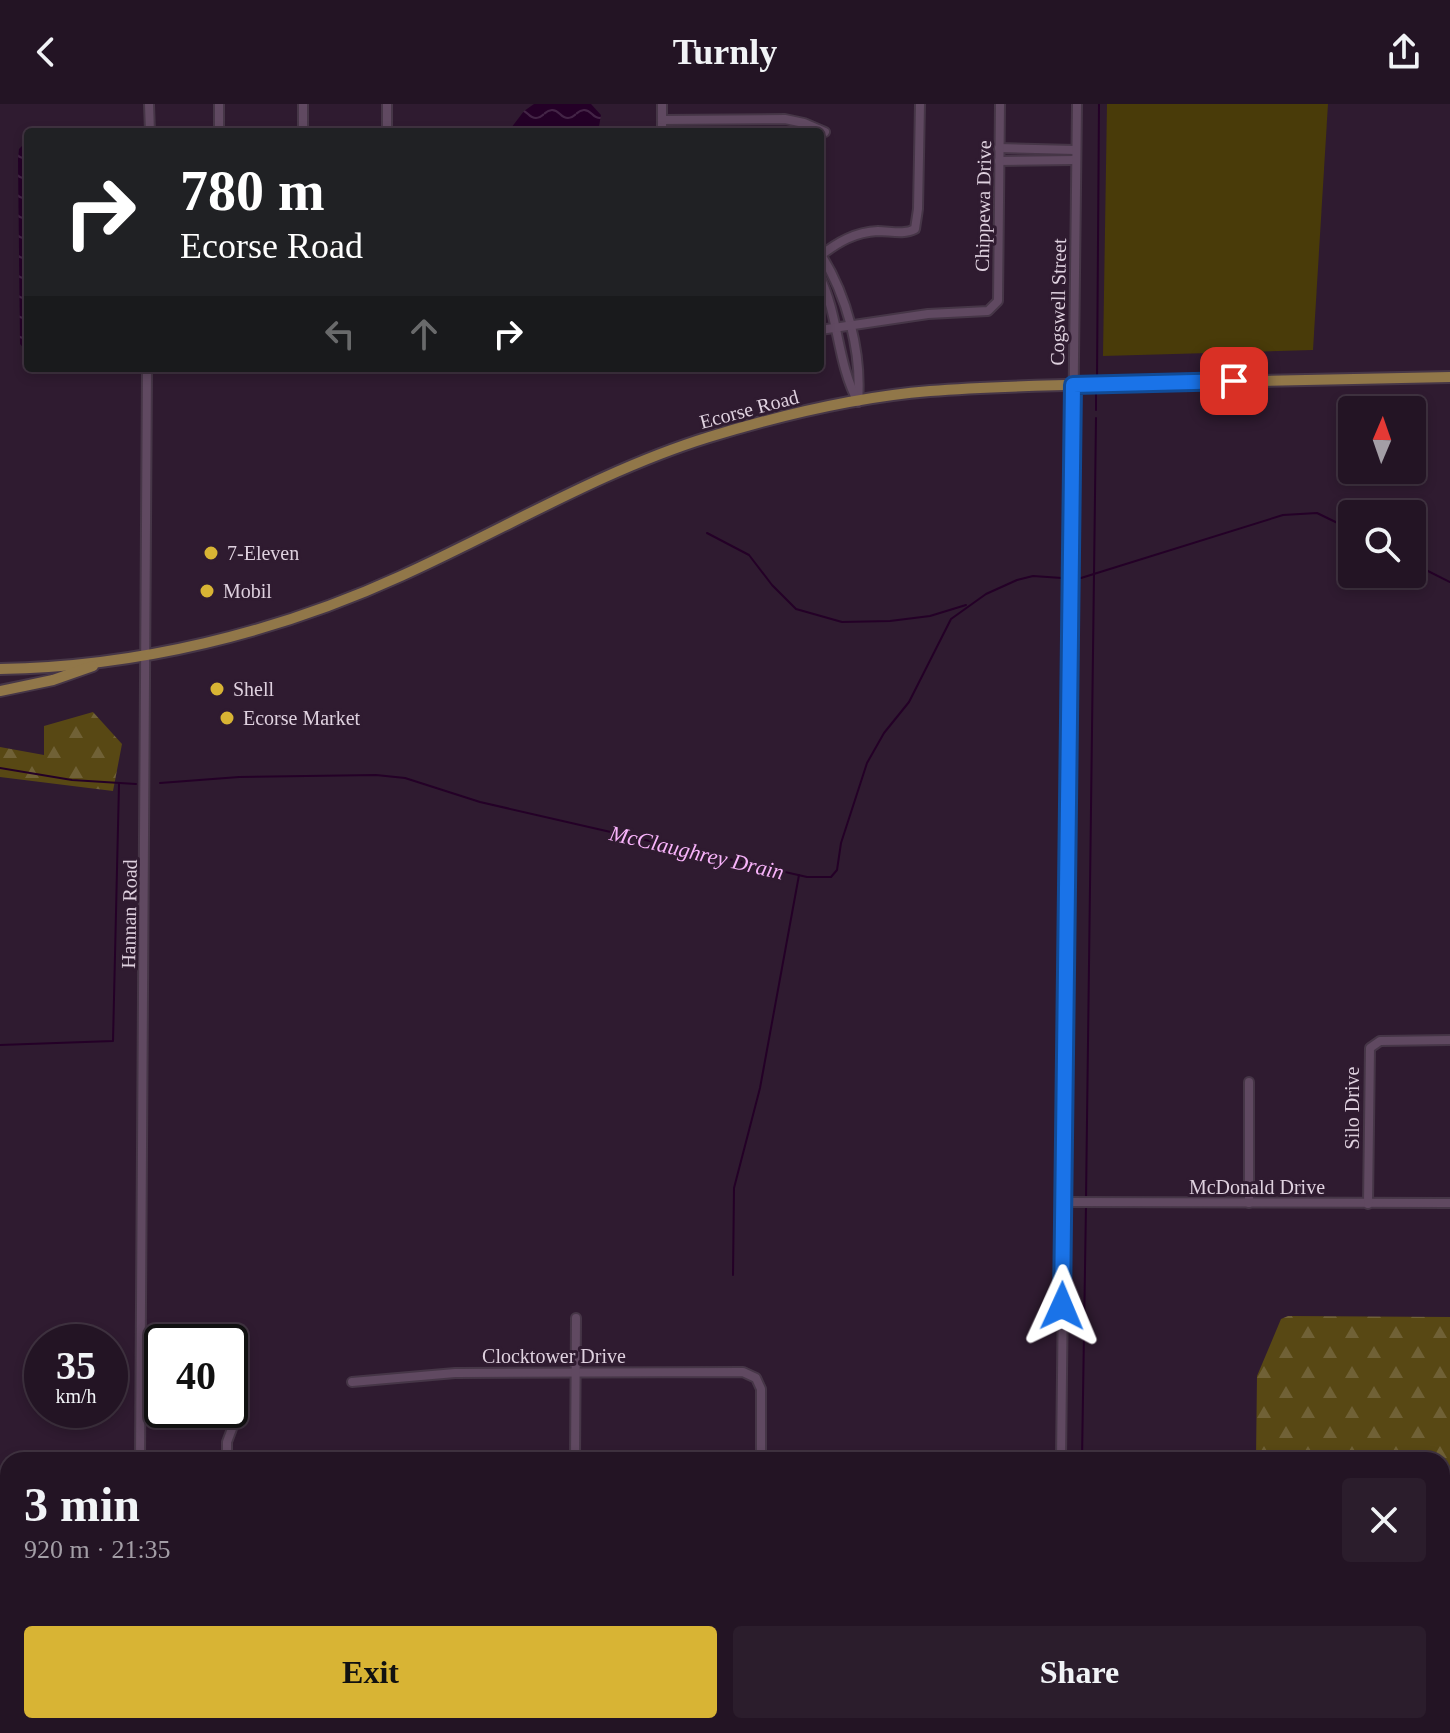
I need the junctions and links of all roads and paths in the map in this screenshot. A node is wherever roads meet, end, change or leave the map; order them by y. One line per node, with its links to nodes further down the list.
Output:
1 (149, 104): 10 (street)
2 (219, 104): 11 (street)
3 (303, 104): 12 (street)
4 (387, 104): 13 (street)
5 (662, 104): 9 (street)
6 (920, 104): 20 (street)
7 (1000, 104): 16 (street, Chippewa Drive)
8 (1077, 104): 17 (street, Cogswell Street)
9 (662, 120): 14 (street); 15 (street)
10 (150, 128)
11 (219, 128)
12 (303, 128)
13 (387, 128)
14 (662, 128)
15 (816, 128)
16 (999, 148): 17 (street); 19 (street, Chippewa Drive)
17 (1075, 150): 18 (street, Cogswell Street)
18 (1075, 160): 19 (street); 28 (street, Cogswell Street)
19 (999, 161): 23 (street, Chippewa Drive)
20 (824, 252)
21 (824, 262): 23 (street)
22 (824, 286): 24 (street)
23 (849, 325): 24 (street); 29 (street)
24 (836, 328): 25 (street); 29 (street)
25 (824, 330)
26 (147, 372): 30 (street, Hannan Road)
27 (1450, 377): 28 (main road, Ecorse Road)
28 (1073, 385): 29 (main road, Ecorse Road); 36 (street, Cogswell Street)
29 (858, 402): 30 (main road, Ecorse Road)
30 (147, 655): 31 (main road, Ecorse Road); 44 (street, Hannan Road)
31 (98, 663): 32 (main road, Ecorse Road); 33 (main road, Ecorse Road)
32 (0, 669)
33 (0, 691)
34 (1450, 1040): 39 (street, Silo Drive)
35 (1249, 1082): 37 (street)
36 (1064, 1202): 37 (street, McDonald Drive); 48 (street, Cogswell Street)
37 (1249, 1203): 39 (street, McDonald Drive)
38 (1450, 1203): 39 (street, McDonald Drive)
39 (1368, 1204)
40 (576, 1318): 41 (street)
41 (575, 1373): 42 (street, Clocktower Drive); 46 (street); 47 (street, Clocktower Drive)
42 (352, 1382)
43 (232, 1428): 45 (street)
44 (140, 1452)
45 (227, 1452)
46 (575, 1452)
47 (761, 1452)
48 (1061, 1452)

